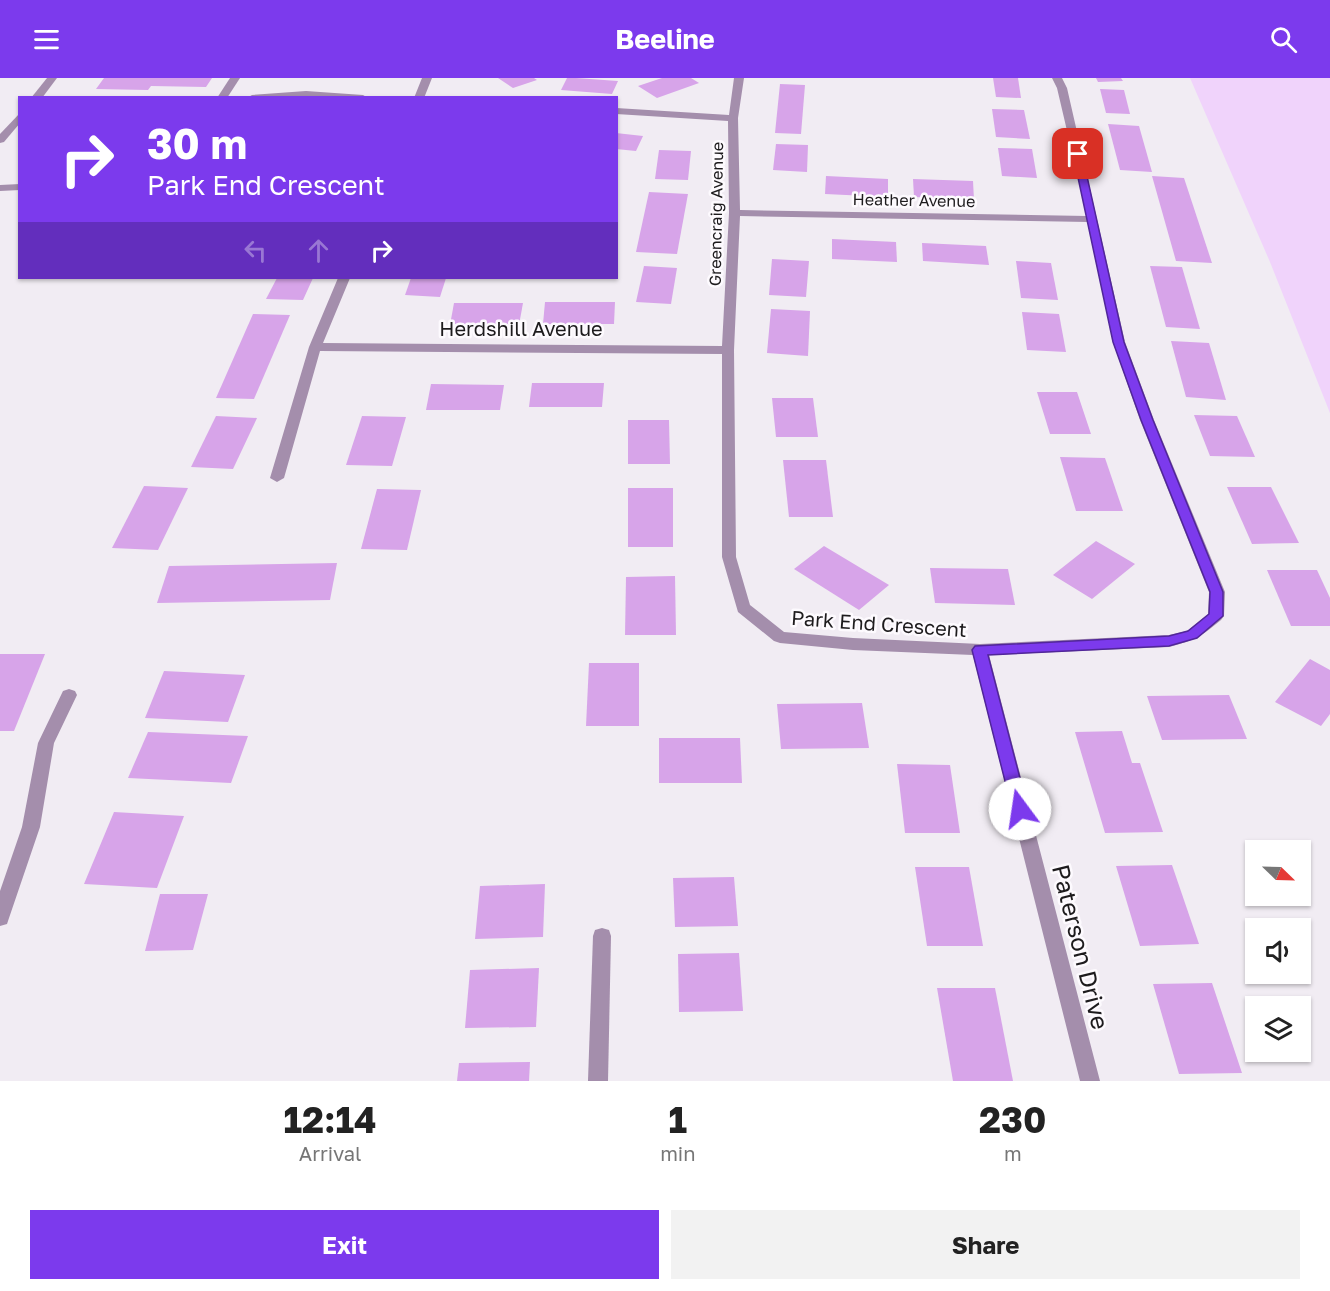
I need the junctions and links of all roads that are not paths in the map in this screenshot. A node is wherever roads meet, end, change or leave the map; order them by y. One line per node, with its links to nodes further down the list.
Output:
1 (52, 78): 6 (street)
2 (235, 78): 7 (street)
3 (428, 78): 10 (street)
4 (739, 78): 13 (street, Greencraig Avenue)
5 (1057, 78): 18 (street)
6 (38, 96)
7 (223, 96)
8 (279, 96): 9 (street)
9 (334, 96)
10 (420, 96)
11 (618, 111): 13 (street)
12 (18, 118): 14 (street)
13 (733, 118): 17 (street, Greencraig Avenue)
14 (0, 140)
15 (18, 187): 16 (street)
16 (0, 188)
17 (735, 213): 18 (street, Heather Avenue); 21 (street, Greencraig Avenue)
18 (1093, 219): 23 (street, Park End Crescent)
19 (344, 279): 20 (street)
20 (315, 347): 21 (street, Herdshill Avenue); 22 (street)
21 (728, 350): 23 (street, Park End Crescent)
22 (277, 478)
23 (980, 650): 28 (street, Paterson Drive)
24 (69, 695): 25 (street)
25 (0, 918)
26 (602, 936): 27 (street)
27 (598, 1081)
28 (1090, 1081)

